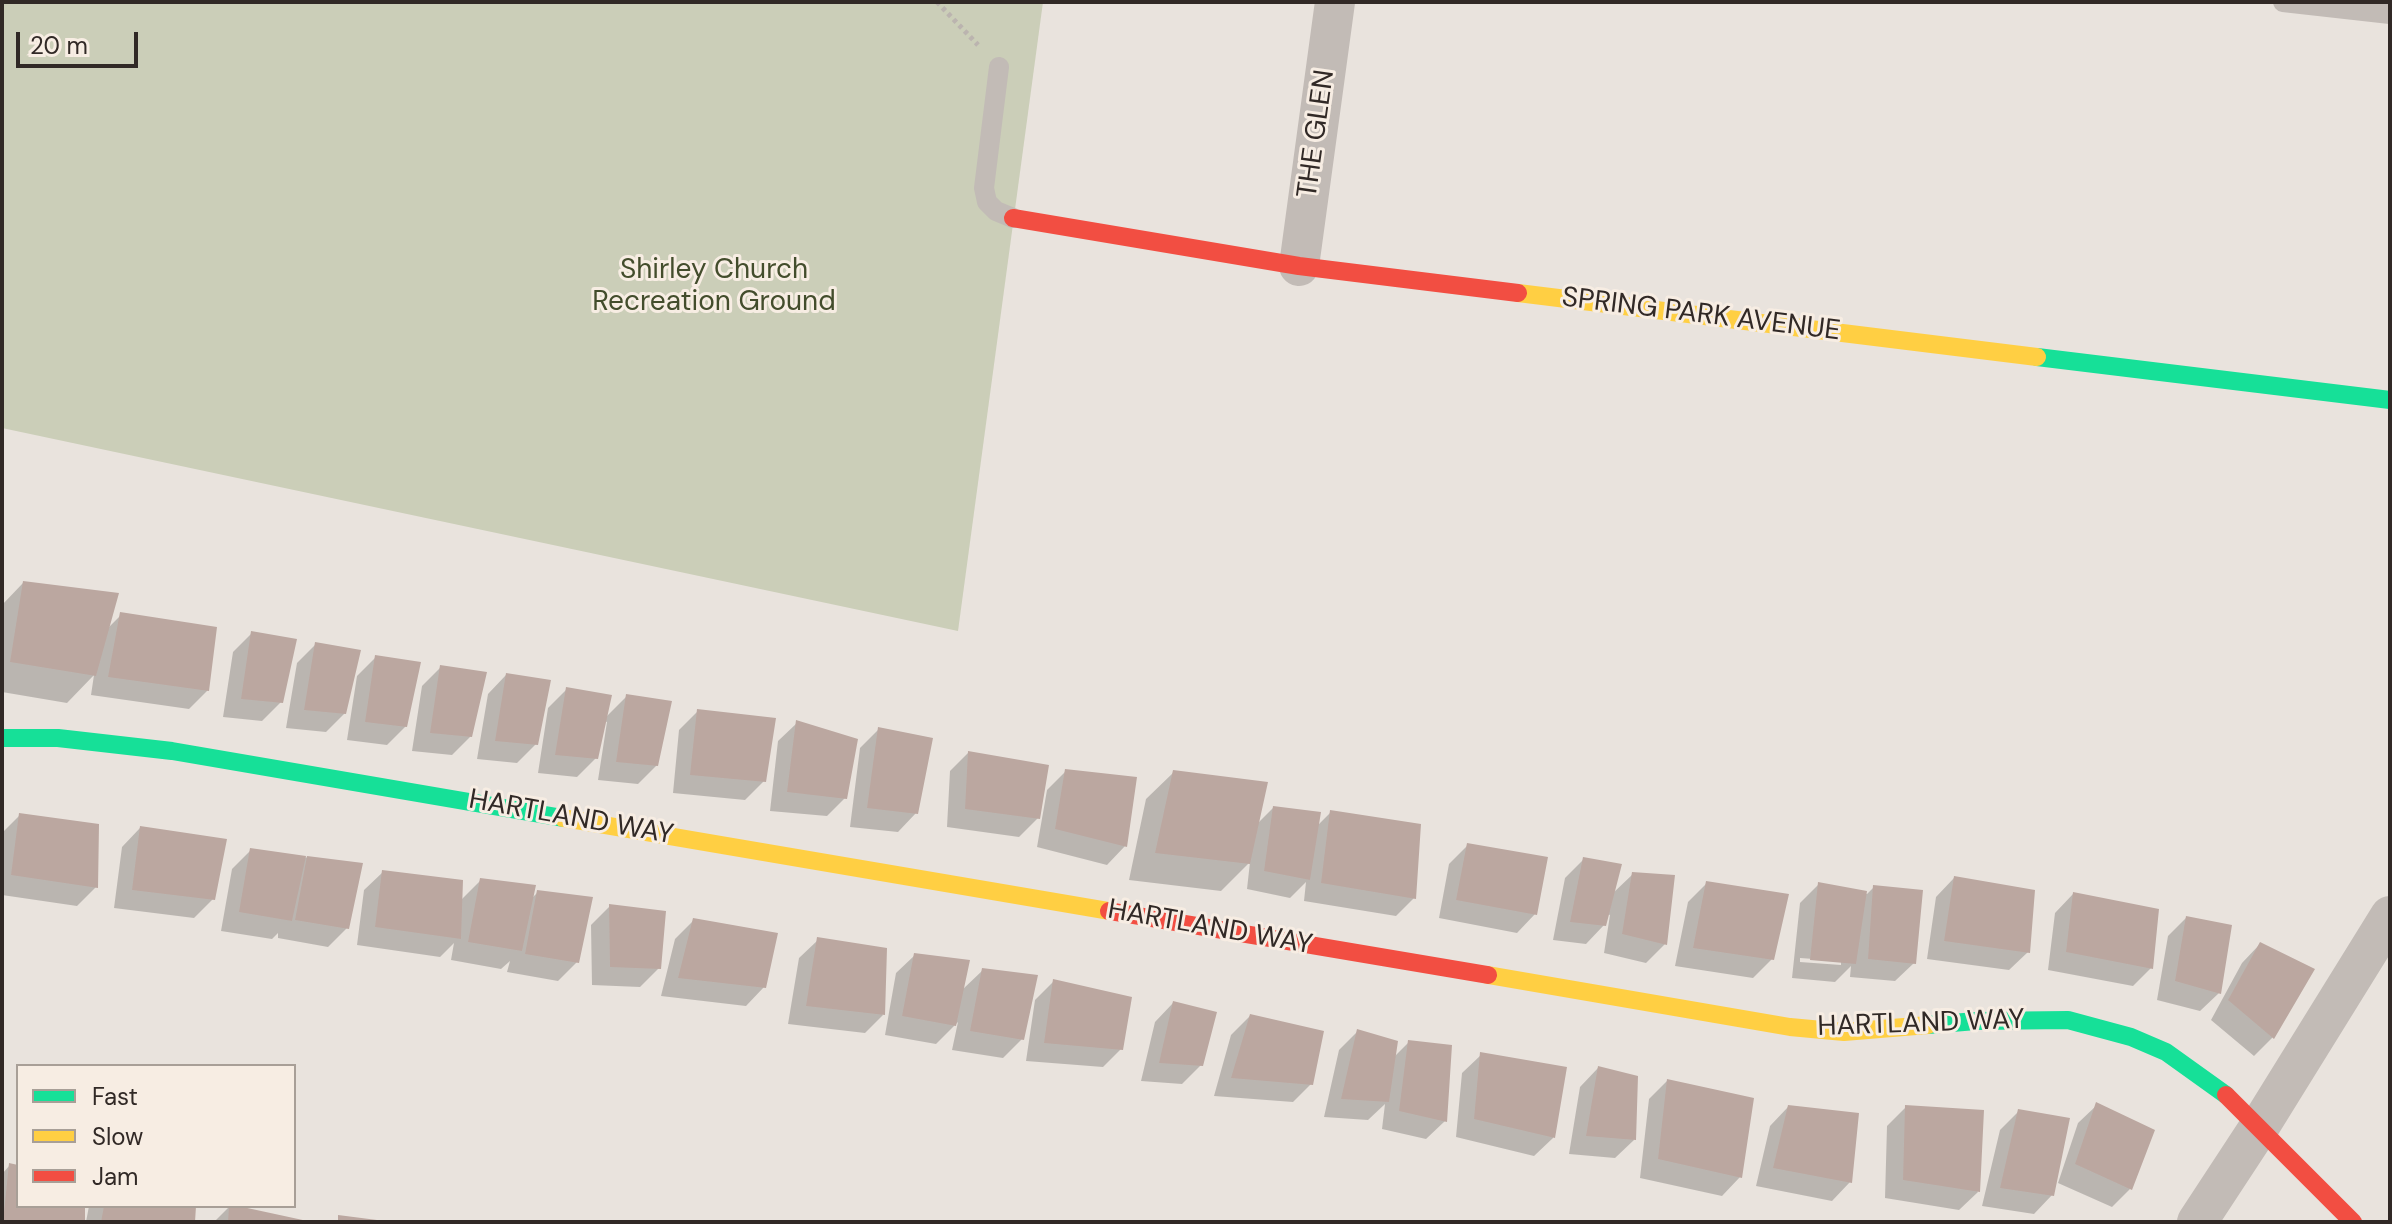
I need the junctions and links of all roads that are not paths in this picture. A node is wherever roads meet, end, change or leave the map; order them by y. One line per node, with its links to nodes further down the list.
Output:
1 (1335, 2): 6 (street, THE GLEN)
2 (2283, 2): 3 (lane)
3 (2390, 14)
4 (999, 67): 5 (lane)
5 (1013, 218): 6 (street, SPRING PARK AVENUE)
6 (1299, 266): 7 (street, SPRING PARK AVENUE)
7 (2390, 400)
8 (2, 738): 10 (street, HARTLAND WAY)
9 (2390, 916): 10 (street)
10 (2258, 1129): 11 (street); 12 (street, HARTLAND WAY)
11 (2197, 1222)
12 (2353, 1222)

